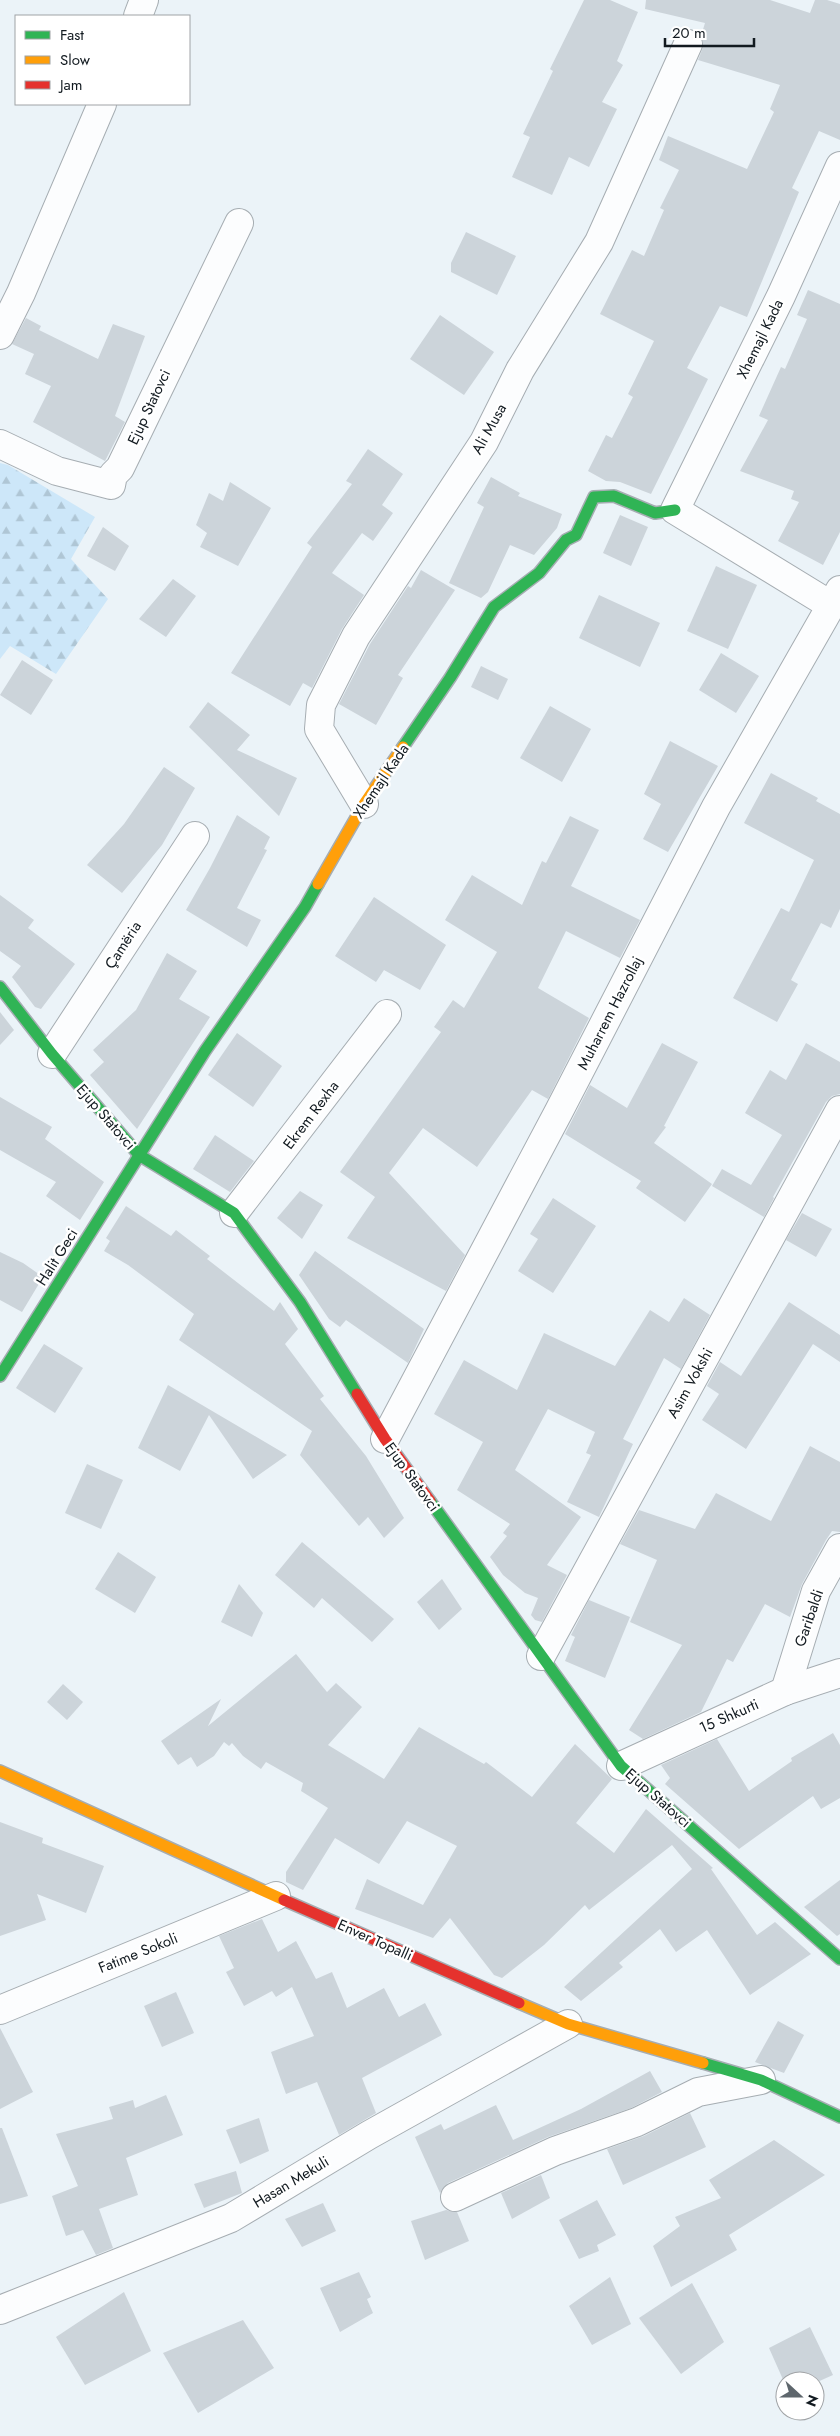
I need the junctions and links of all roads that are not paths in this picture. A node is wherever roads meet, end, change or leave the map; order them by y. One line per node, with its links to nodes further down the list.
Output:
1 (144, 0): 2 (street)
2 (138, 15)
3 (688, 44): 11 (street, Ali Musa)
4 (102, 105): 7 (street)
5 (840, 166): 9 (street, Xhemajl Kada)
6 (239, 223): 8 (street, Ejup Statovci)
7 (0, 335)
8 (0, 444)
9 (675, 510): 10 (street); 11 (street, Xhemajl Kada)
10 (836, 598): 20 (street, Muharrem Hazrollaj)
11 (364, 804): 17 (street, Xhemajl Kada)
12 (195, 836): 15 (street, Çamëria)
13 (0, 987): 15 (street, Ejup Statovci)
14 (387, 1014): 18 (street, Ekrem Rexha)
15 (52, 1054): 17 (street, Ejup Statovci)
16 (840, 1110): 22 (street, Asim Vokshi)
17 (139, 1155): 18 (street, Ejup Statovci); 19 (street, Halit Geci)
18 (234, 1213): 20 (street, Ejup Statovci)
19 (0, 1376)
20 (385, 1439): 22 (street, Ejup Statovci)
21 (840, 1548): 24 (street, Garibaldi)
22 (541, 1656): 25 (street, Ejup Statovci)
23 (840, 1673): 24 (street, 15 Shkurti)
24 (785, 1691): 25 (street, 15 Shkurti)
25 (621, 1766): 28 (street, Ejup Statovci)
26 (0, 1771): 27 (street, Enver Topalli)
27 (276, 1896): 29 (street, Fatime Sokoli); 30 (street, Enver Topalli)
28 (840, 1959)
29 (0, 2010)
30 (568, 2024): 31 (street, Enver Topalli); 34 (street, Hasan Mekuli)
31 (761, 2080): 32 (street, Enver Topalli); 33 (street)
32 (840, 2117)
33 (455, 2197)
34 (0, 2310)

